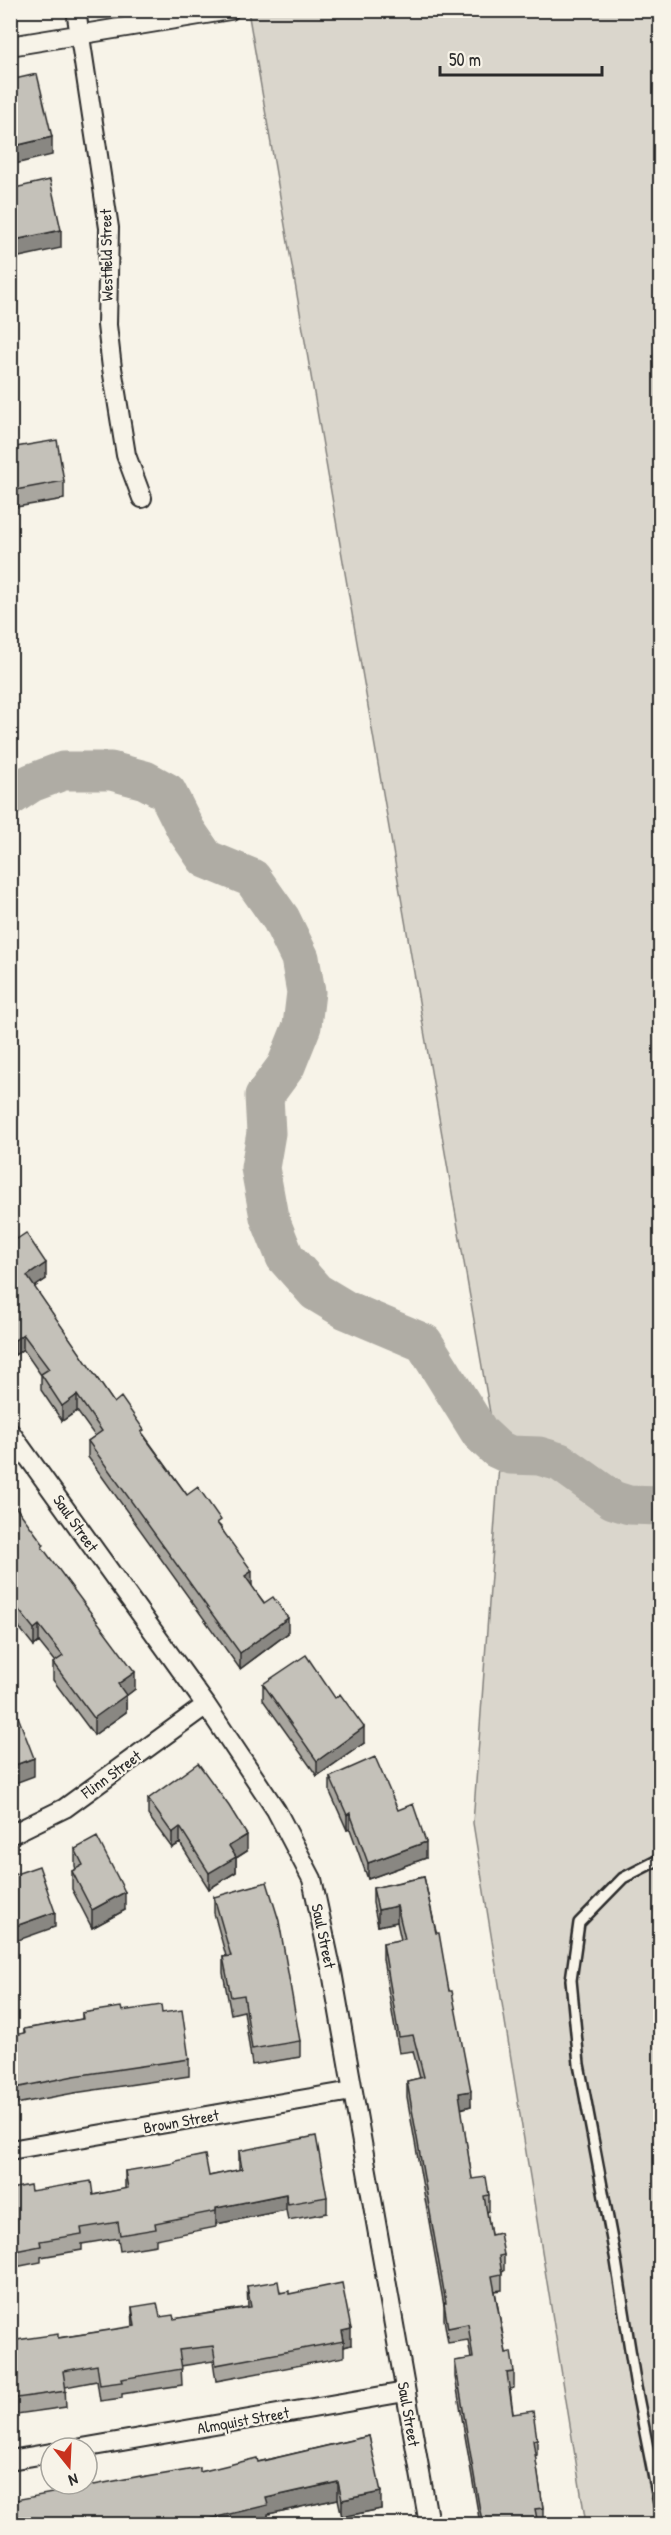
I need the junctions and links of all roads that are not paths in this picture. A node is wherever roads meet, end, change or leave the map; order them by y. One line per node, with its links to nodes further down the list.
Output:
1 (76, 10): 3 (street, Westfield Street)
2 (230, 10): 3 (street)
3 (79, 35): 4 (street); 5 (street, Westfield Street)
4 (10, 46)
5 (142, 498)
6 (10, 1432): 7 (street, Saul Street)
7 (206, 1706): 8 (street, Flinn Street); 10 (street, Saul Street)
8 (10, 1835)
9 (660, 1859): 16 (lane)
10 (352, 2091): 11 (street, Brown Street); 12 (street, Saul Street)
11 (10, 2150)
12 (405, 2392): 13 (street, Almquist Street); 17 (street, Saul Street)
13 (99, 2445)
14 (39, 2455): 15 (street)
15 (10, 2460)
16 (660, 2509)
17 (429, 2524)

